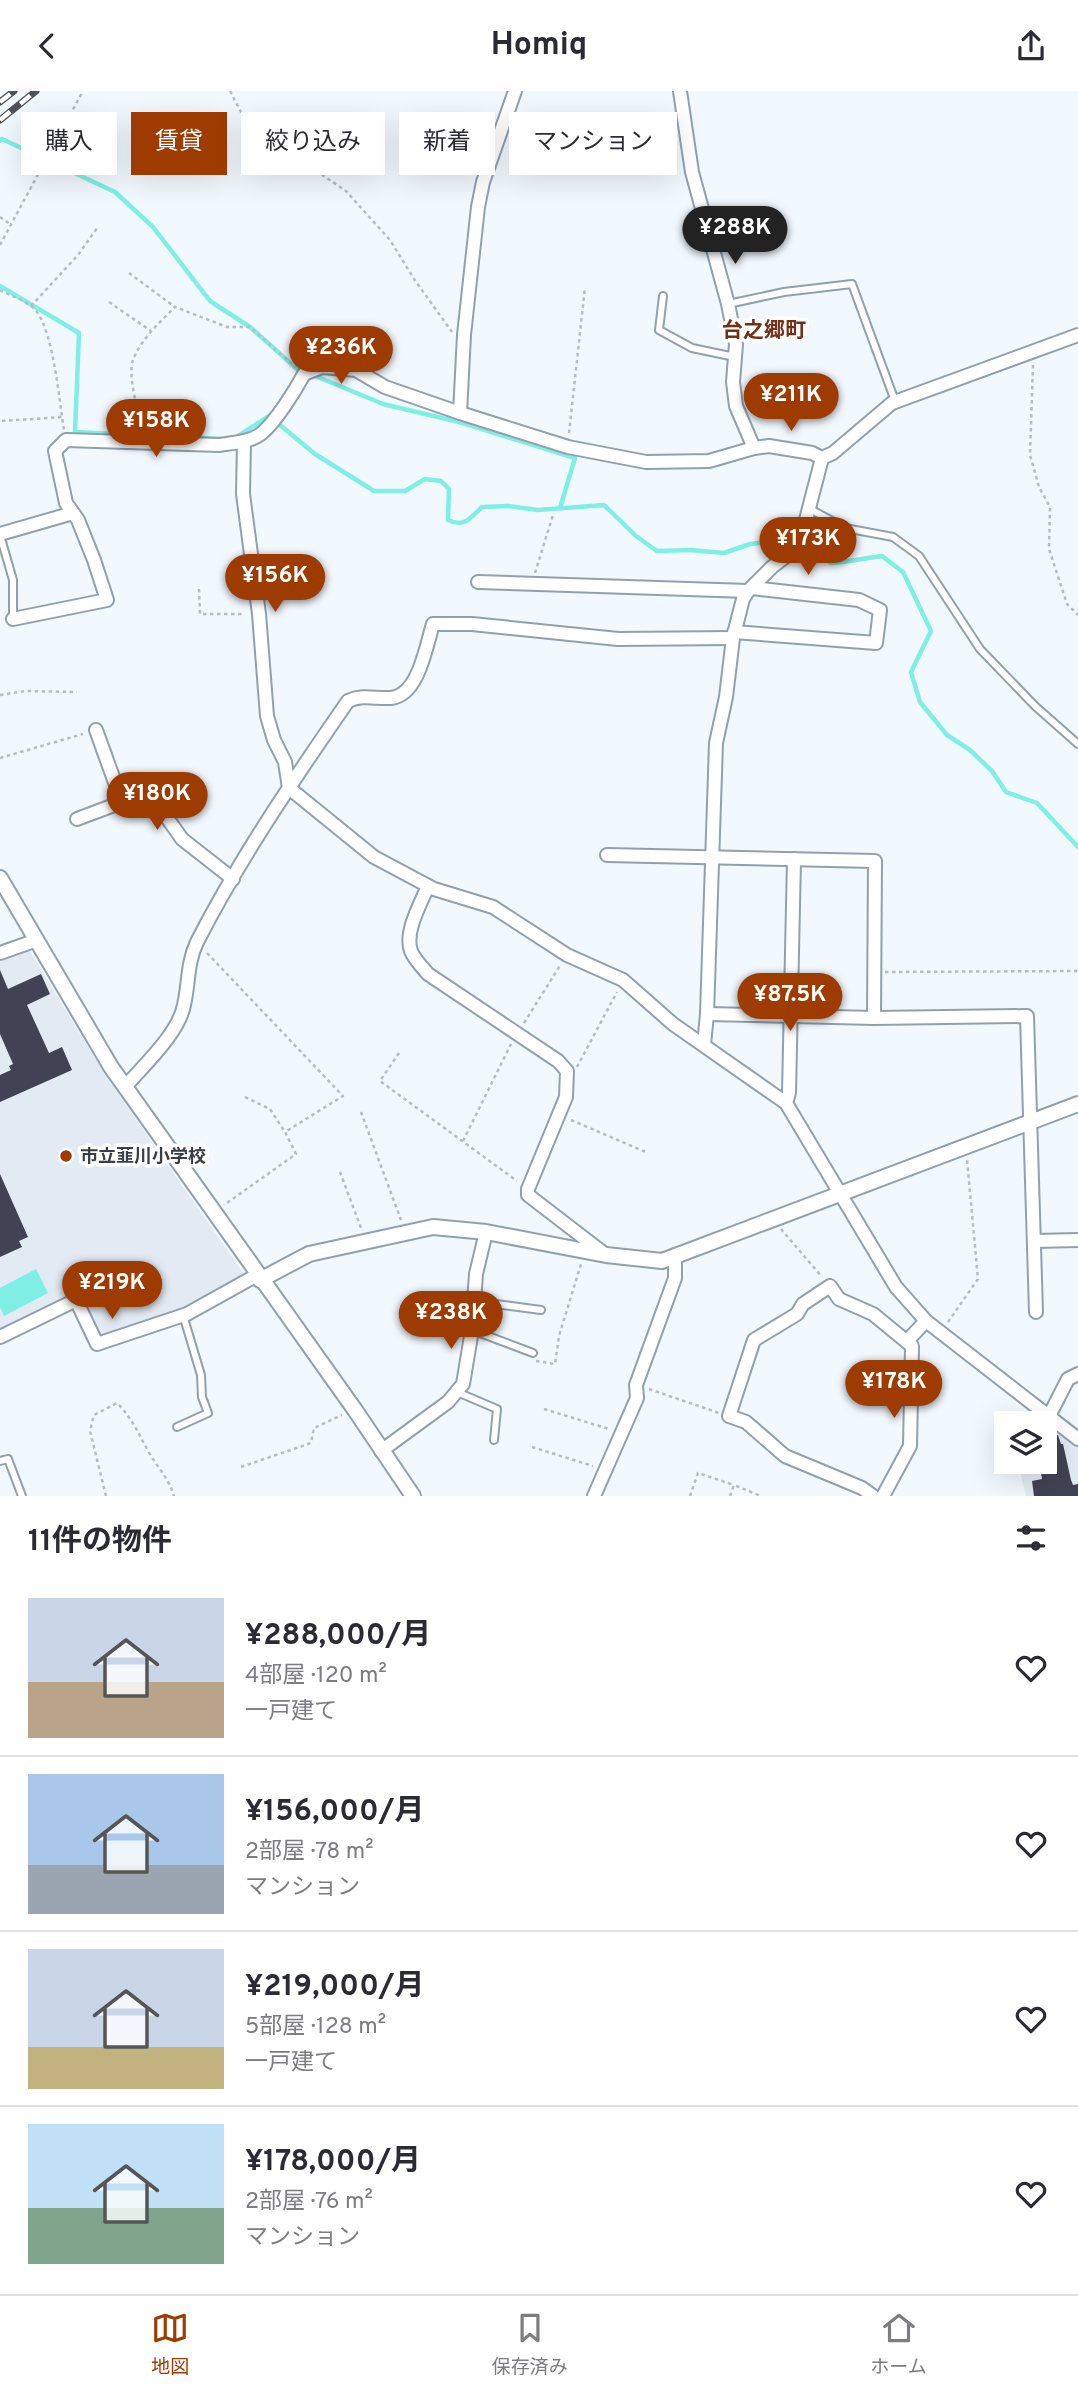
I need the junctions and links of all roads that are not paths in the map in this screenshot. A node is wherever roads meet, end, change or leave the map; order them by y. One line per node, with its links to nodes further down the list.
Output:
1 (515, 91): 8 (street)
2 (680, 91): 4 (street)
3 (663, 296): 6 (lane)
4 (728, 304): 6 (street); 7 (lane)
5 (1078, 335): 7 (street)
6 (735, 357): 10 (street)
7 (895, 401): 11 (street)
8 (460, 413): 9 (street); 10 (street)
9 (244, 441): 13 (street); 21 (street)
10 (754, 447): 11 (street)
11 (822, 458): 12 (street)
12 (809, 508): 16 (street); 20 (lane)
13 (73, 513): 14 (street); 17 (street)
14 (0, 534): 17 (lane)
15 (478, 582): 16 (street)
16 (750, 589): 18 (street); 18 (street)
17 (13, 619)
18 (733, 635): 21 (street); 25 (street)
19 (96, 730): 22 (street)
20 (1078, 744)
21 (289, 787): 28 (street); 29 (street)
22 (122, 802): 23 (street); 28 (street)
23 (77, 819)
24 (607, 855): 25 (street)
25 (712, 856): 26 (street); 32 (street)
26 (794, 859): 33 (street); 34 (street)
27 (0, 878): 30 (street)
28 (233, 879): 36 (street)
29 (428, 886): 35 (street); 44 (street)
30 (37, 940): 31 (street); 36 (street)
31 (0, 953)
32 (707, 1014): 33 (street); 35 (street)
33 (791, 1016): 34 (street); 37 (street)
34 (874, 1018): 39 (street)
35 (704, 1045): 37 (street)
36 (125, 1087): 46 (street)
37 (786, 1103): 40 (street)
38 (1078, 1104): 39 (street)
39 (1031, 1121): 40 (street); 43 (street)
40 (842, 1193): 45 (street); 51 (street)
41 (486, 1232): 44 (street); 46 (street); 47 (street)
42 (1078, 1240): 43 (street)
43 (1034, 1241): 49 (street)
44 (606, 1255): 45 (street)
45 (675, 1257): 70 (street)
46 (259, 1277): 50 (street); 66 (street)
47 (473, 1301): 48 (lane); 52 (street)
48 (541, 1310)
49 (1036, 1312)
50 (183, 1315): 53 (street); 63 (lane)
51 (926, 1321): 54 (street); 60 (street)
52 (472, 1330): 55 (lane); 59 (street)
53 (0, 1337)
54 (907, 1342): 58 (street); 71 (street)
55 (534, 1357)
56 (1078, 1374): 61 (street)
57 (855, 1377): 58 (street)
58 (911, 1388): 72 (street)
59 (457, 1392): 65 (lane); 66 (street)
60 (1043, 1411)
61 (1052, 1411)
62 (1057, 1422): 64 (street)
63 (177, 1427)
64 (1078, 1439)
65 (494, 1440)
66 (381, 1451): 69 (street)
67 (0, 1461): 68 (lane)
68 (22, 1496)
69 (413, 1496)
70 (594, 1496)
71 (873, 1496)
72 (883, 1496)

